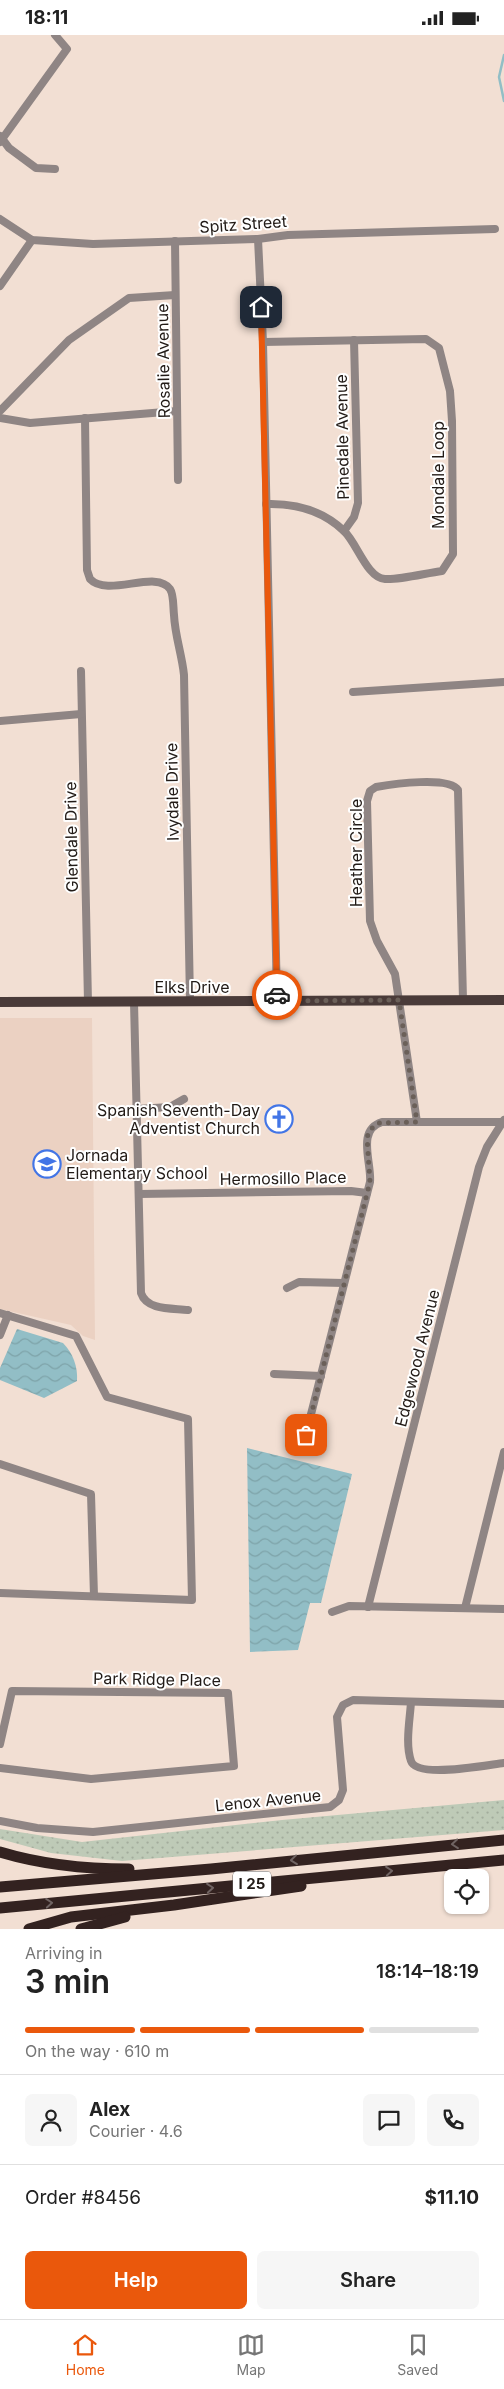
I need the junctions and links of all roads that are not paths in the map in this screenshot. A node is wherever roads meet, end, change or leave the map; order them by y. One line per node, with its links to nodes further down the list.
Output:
1 (55, 35): 2 (street)
2 (1, 139): 3 (street)
3 (56, 169)
4 (0, 219): 7 (street, Spitz Street)
5 (495, 229): 6 (street, Spitz Street)
6 (258, 239): 8 (street, Spitz Street); 12 (street)
7 (32, 240): 8 (street, Spitz Street); 9 (street)
8 (175, 241): 10 (street, Rosalie Avenue)
9 (0, 286)
10 (176, 295): 13 (street); 14 (street, Rosalie Avenue)
11 (354, 340): 12 (street, Mondale Loop); 19 (street, Pinedale Avenue); 19 (street, Mondale Loop)
12 (263, 342): 18 (street)
13 (0, 411)
14 (177, 411): 16 (street); 17 (street, Rosalie Avenue)
15 (0, 418): 16 (street)
16 (85, 418): 20 (street)
17 (178, 480)
18 (266, 504): 19 (street, Mondale Loop); 31 (street)
19 (344, 531)
20 (92, 581): 21 (street); 30 (street, Ivydale Drive)
21 (87, 589)
22 (81, 671): 25 (street, Glendale Drive)
23 (504, 682): 24 (street)
24 (353, 693)
25 (81, 714): 26 (street); 33 (street, Glendale Drive)
26 (0, 721)
27 (504, 999): 29 (main road, Elks Drive)
28 (399, 1000): 29 (main road, Elks Drive); 29 (street, Heather Circle); 31 (main road, Elks Drive); 38 (street, Heather Circle)
29 (464, 1000)
30 (190, 1001): 31 (main road, Elks Drive); 34 (main road, Elks Drive)
31 (278, 1001)
32 (0, 1002): 33 (main road, Elks Drive)
33 (88, 1002): 34 (main road, Elks Drive)
34 (134, 1002): 36 (street)
35 (184, 1099): 36 (street)
36 (137, 1109): 40 (street)
37 (504, 1121): 38 (street); 53 (street, Edgewood Avenue)
38 (417, 1122): 39 (street)
39 (367, 1193): 40 (street, Hermosillo Place); 41 (street)
40 (138, 1194): 43 (street)
41 (344, 1283): 42 (street); 47 (street)
42 (286, 1288)
43 (188, 1310)
44 (4, 1314): 45 (street); 52 (street)
45 (0, 1335)
46 (274, 1374): 47 (street)
47 (321, 1376): 48 (street)
48 (299, 1447)
49 (504, 1452): 54 (street)
50 (0, 1463): 52 (street)
51 (0, 1593): 52 (street)
52 (94, 1596)
53 (368, 1607): 54 (street); 56 (street)
54 (465, 1608): 55 (street)
55 (504, 1609)
56 (332, 1612)
57 (411, 1702): 58 (street, Lenox Avenue); 60 (street); 62 (street, Lenox Avenue)
58 (504, 1704)
59 (0, 1744): 61 (street, Park Ridge Place)
60 (504, 1763)
61 (0, 1768)
62 (0, 1821)
63 (504, 1839): 66 (highway, I 25, one-way to 66)
64 (0, 1852): 66 (highway)
65 (504, 1860): 67 (highway, I 25, one-way to 65)
66 (211, 1869): 68 (highway, I 25)
67 (358, 1874): 69 (highway); 70 (highway, I 25, one-way to 67)
68 (0, 1887)
69 (174, 1905): 71 (highway); 72 (highway)
70 (0, 1908)
71 (29, 1929)
72 (81, 1929)

